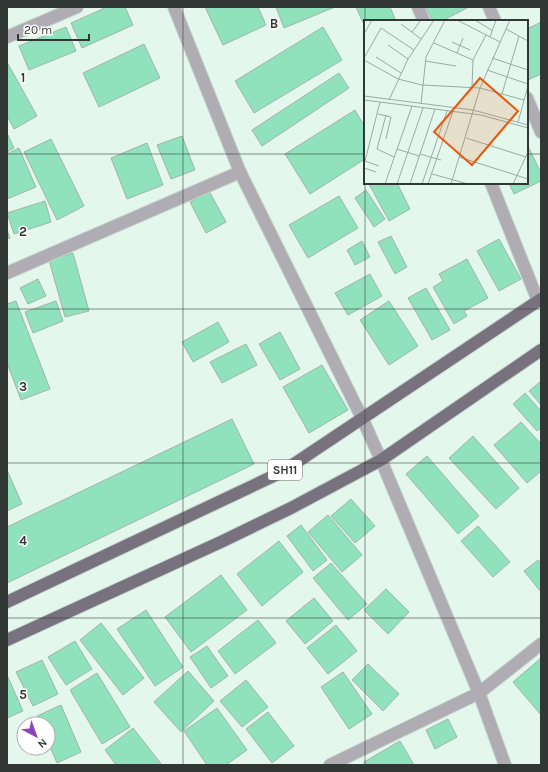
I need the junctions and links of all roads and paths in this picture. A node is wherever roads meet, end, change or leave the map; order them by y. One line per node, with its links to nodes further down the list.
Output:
1 (76, 7): 7 (street)
2 (174, 7): 10 (street)
3 (418, 7): 5 (street)
4 (489, 7): 6 (street)
5 (424, 20)
6 (495, 20)
7 (7, 37)
8 (528, 100): 9 (street)
9 (541, 132)
10 (240, 172): 12 (street); 15 (street)
11 (491, 184): 13 (street)
12 (7, 273)
13 (540, 300): 15 (main road, SH11)
14 (541, 350): 16 (main road, SH11)
15 (362, 418): 16 (street); 17 (main road, SH11)
16 (381, 460): 18 (main road, SH11); 20 (street)
17 (7, 602)
18 (7, 640)
19 (541, 644): 20 (street)
20 (479, 693): 21 (street); 22 (street)
21 (330, 765)
22 (505, 765)

